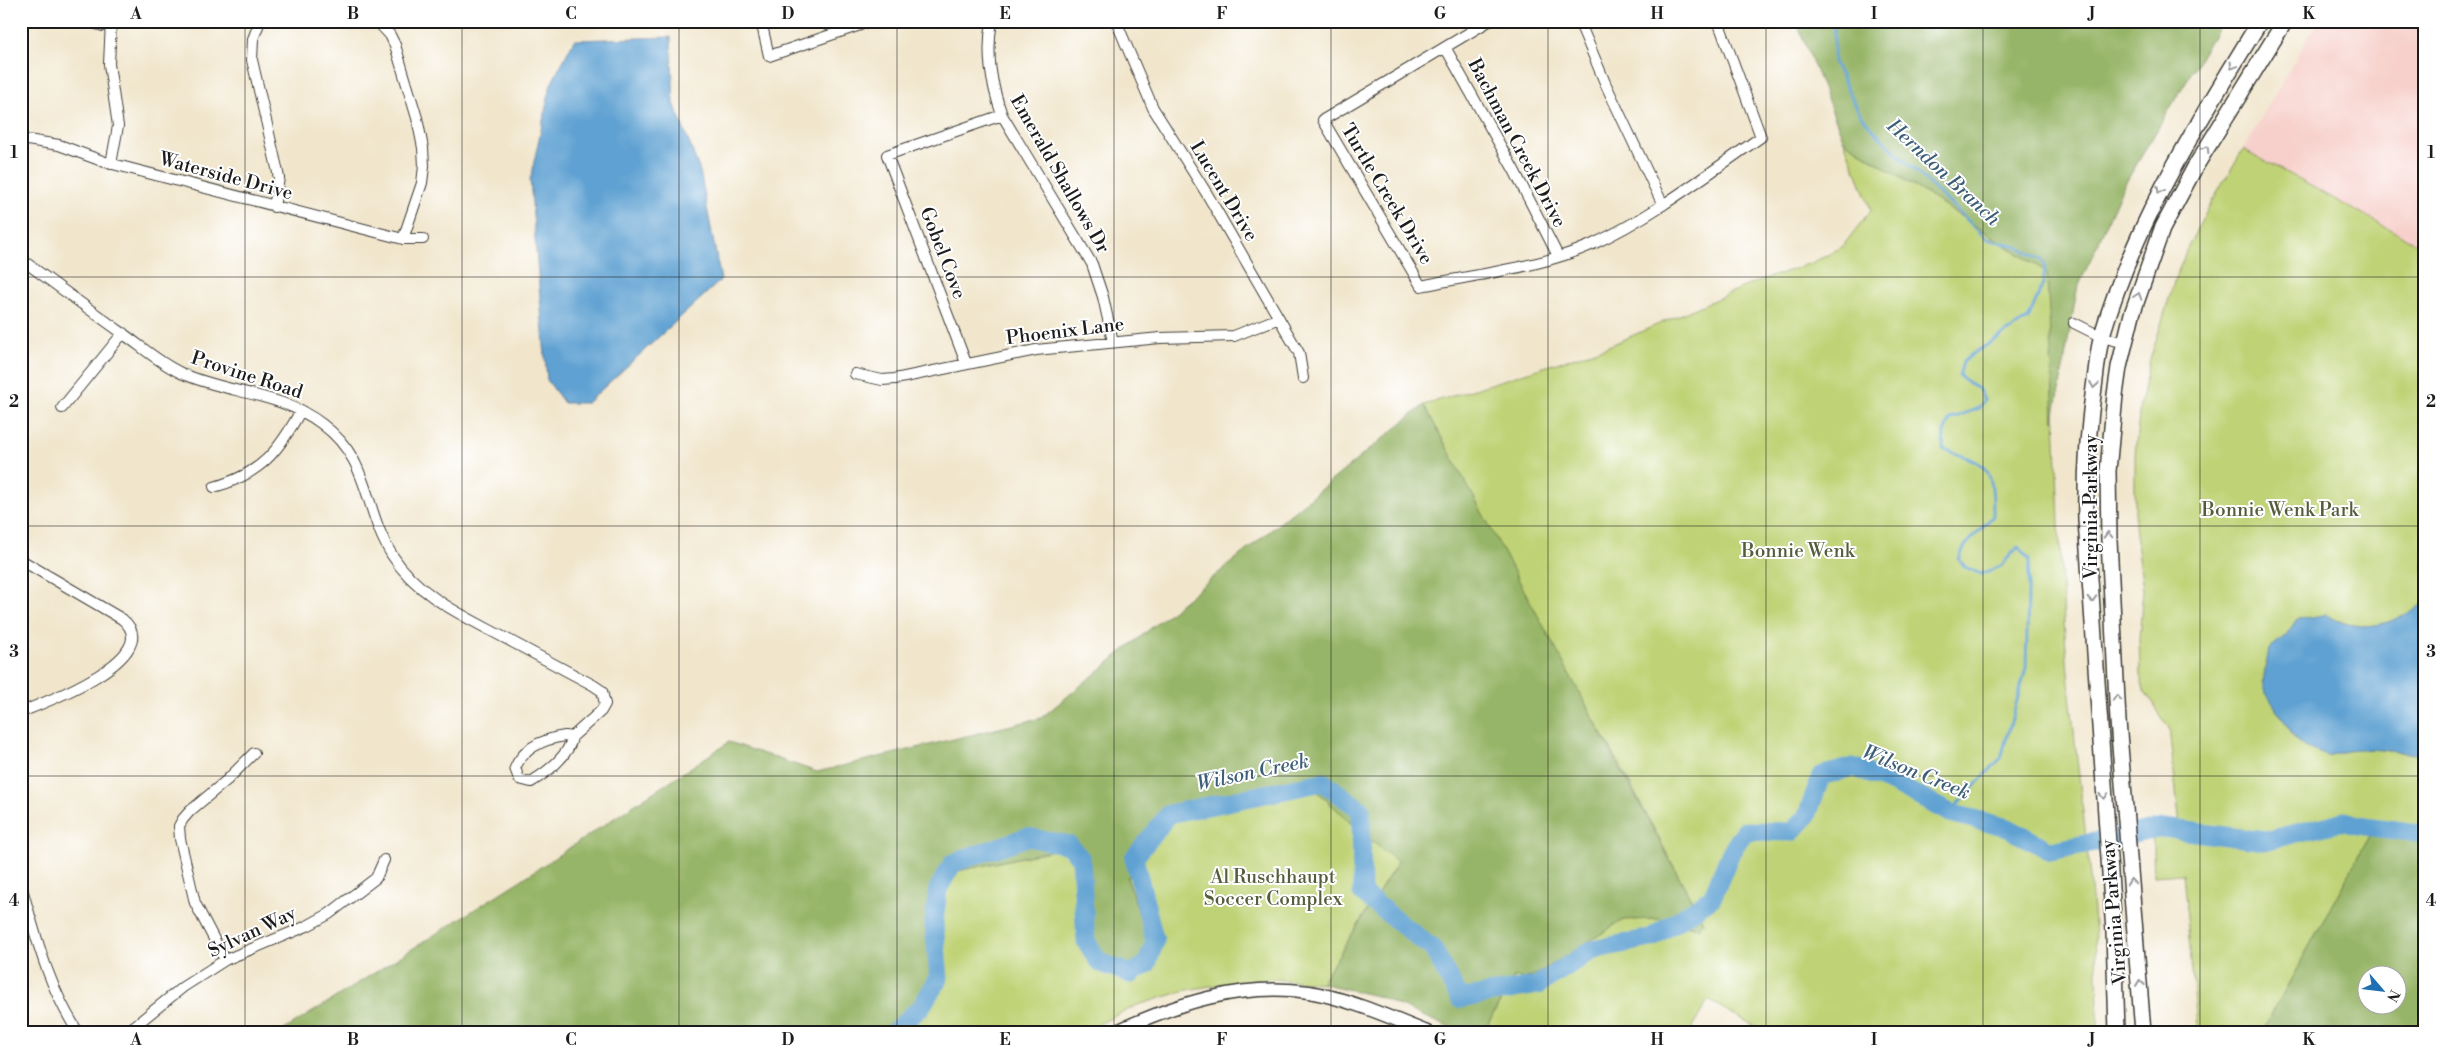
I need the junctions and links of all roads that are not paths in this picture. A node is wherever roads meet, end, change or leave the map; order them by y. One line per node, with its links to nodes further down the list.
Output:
1 (86, 21): 13 (street)
2 (260, 21): 21 (street)
3 (377, 21): 22 (street)
4 (761, 21): 5 (street)
5 (872, 21)
6 (992, 21): 15 (street, Emerald Shallows Dr)
7 (1116, 21): 26 (street, Lucent Drive)
8 (1489, 21): 14 (street)
9 (1578, 21): 20 (street)
10 (1718, 21): 20 (street)
11 (2260, 21): 16 (main road, Virginia Parkway, one-way to 16)
12 (2285, 21): 17 (main road, Virginia Parkway)
13 (111, 23): 19 (street)
14 (1446, 47): 24 (street, Bachman Creek Drive); 24 (street, Turtle Creek Drive)
15 (1002, 115): 30 (street, Emerald Shallows Dr); 32 (street, Gobel Cove)
16 (2202, 117): 17 (main road); 29 (main road, Virginia Parkway, one-way to 29)
17 (2220, 127): 31 (main road, Virginia Parkway, one-way to 17)
18 (21, 139): 19 (street, Waterside Drive)
19 (111, 164): 21 (street, Waterside Drive)
20 (1663, 205): 24 (street)
21 (274, 208): 22 (street, Waterside Drive)
22 (403, 239): 23 (street, Waterside Drive)
23 (423, 239)
24 (1558, 256)
25 (21, 259): 28 (street, Provine Road)
26 (1280, 318): 30 (street, Phoenix Lane); 34 (street, Lucent Drive)
27 (2074, 323): 29 (street)
28 (123, 333): 35 (street); 36 (street, Provine Road)
29 (2102, 337): 31 (street); 49 (main road, Virginia Parkway, one-way to 49)
30 (1113, 342): 32 (street, Phoenix Lane)
31 (2125, 343): 50 (main road, Virginia Parkway, one-way to 31)
32 (966, 363): 33 (street, Phoenix Lane)
33 (855, 374)
34 (1303, 378)
35 (62, 408)
36 (302, 410): 37 (street); 40 (street, Provine Road)
37 (214, 487)
38 (21, 560): 39 (street)
39 (21, 712)
40 (572, 737): 40 (street)
41 (254, 753): 44 (street)
42 (384, 860): 44 (street, Sylvan Way)
43 (21, 885): 45 (street)
44 (225, 960): 46 (street, Sylvan Way)
45 (78, 1032)
46 (127, 1032)
47 (1115, 1032): 48 (street)
48 (1427, 1032)
49 (2117, 1032)
50 (2143, 1032)

